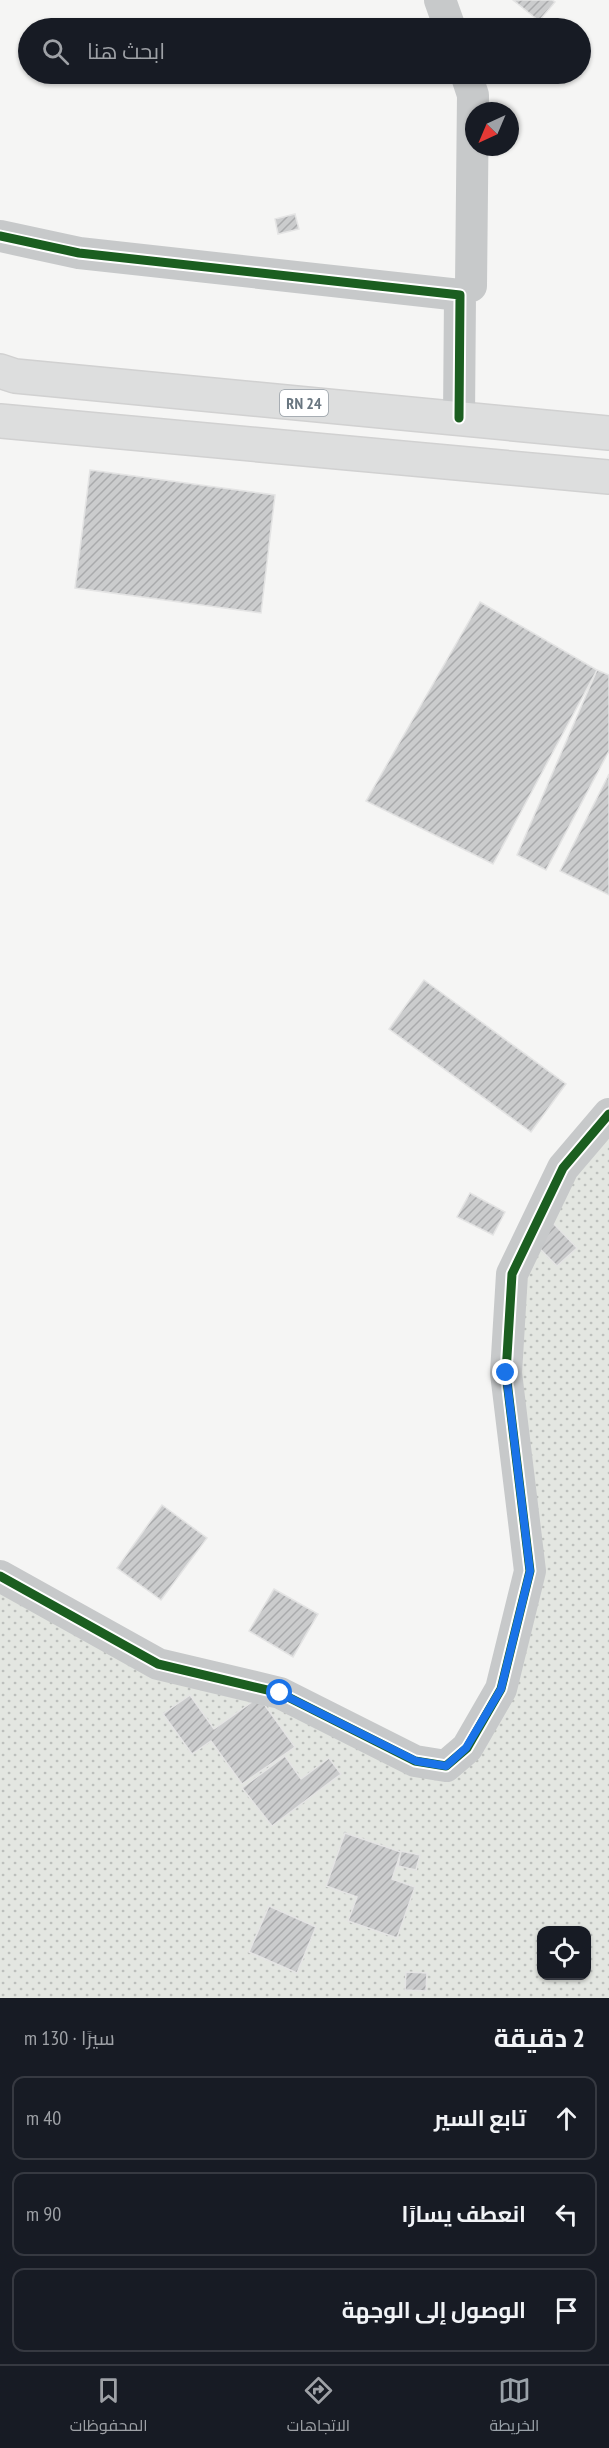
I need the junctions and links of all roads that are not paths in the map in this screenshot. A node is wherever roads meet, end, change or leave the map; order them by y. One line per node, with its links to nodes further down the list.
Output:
1 (440, 0): 2 (street)
2 (446, 18)
3 (469, 84): 5 (street)
4 (0, 236): 7 (street)
5 (471, 286)
6 (0, 371): 7 (highway, RN 24)
7 (459, 418): 9 (highway, RN 24)
8 (0, 421): 10 (highway)
9 (609, 433)
10 (609, 477)
11 (609, 1114): 12 (street)
12 (0, 1576)

